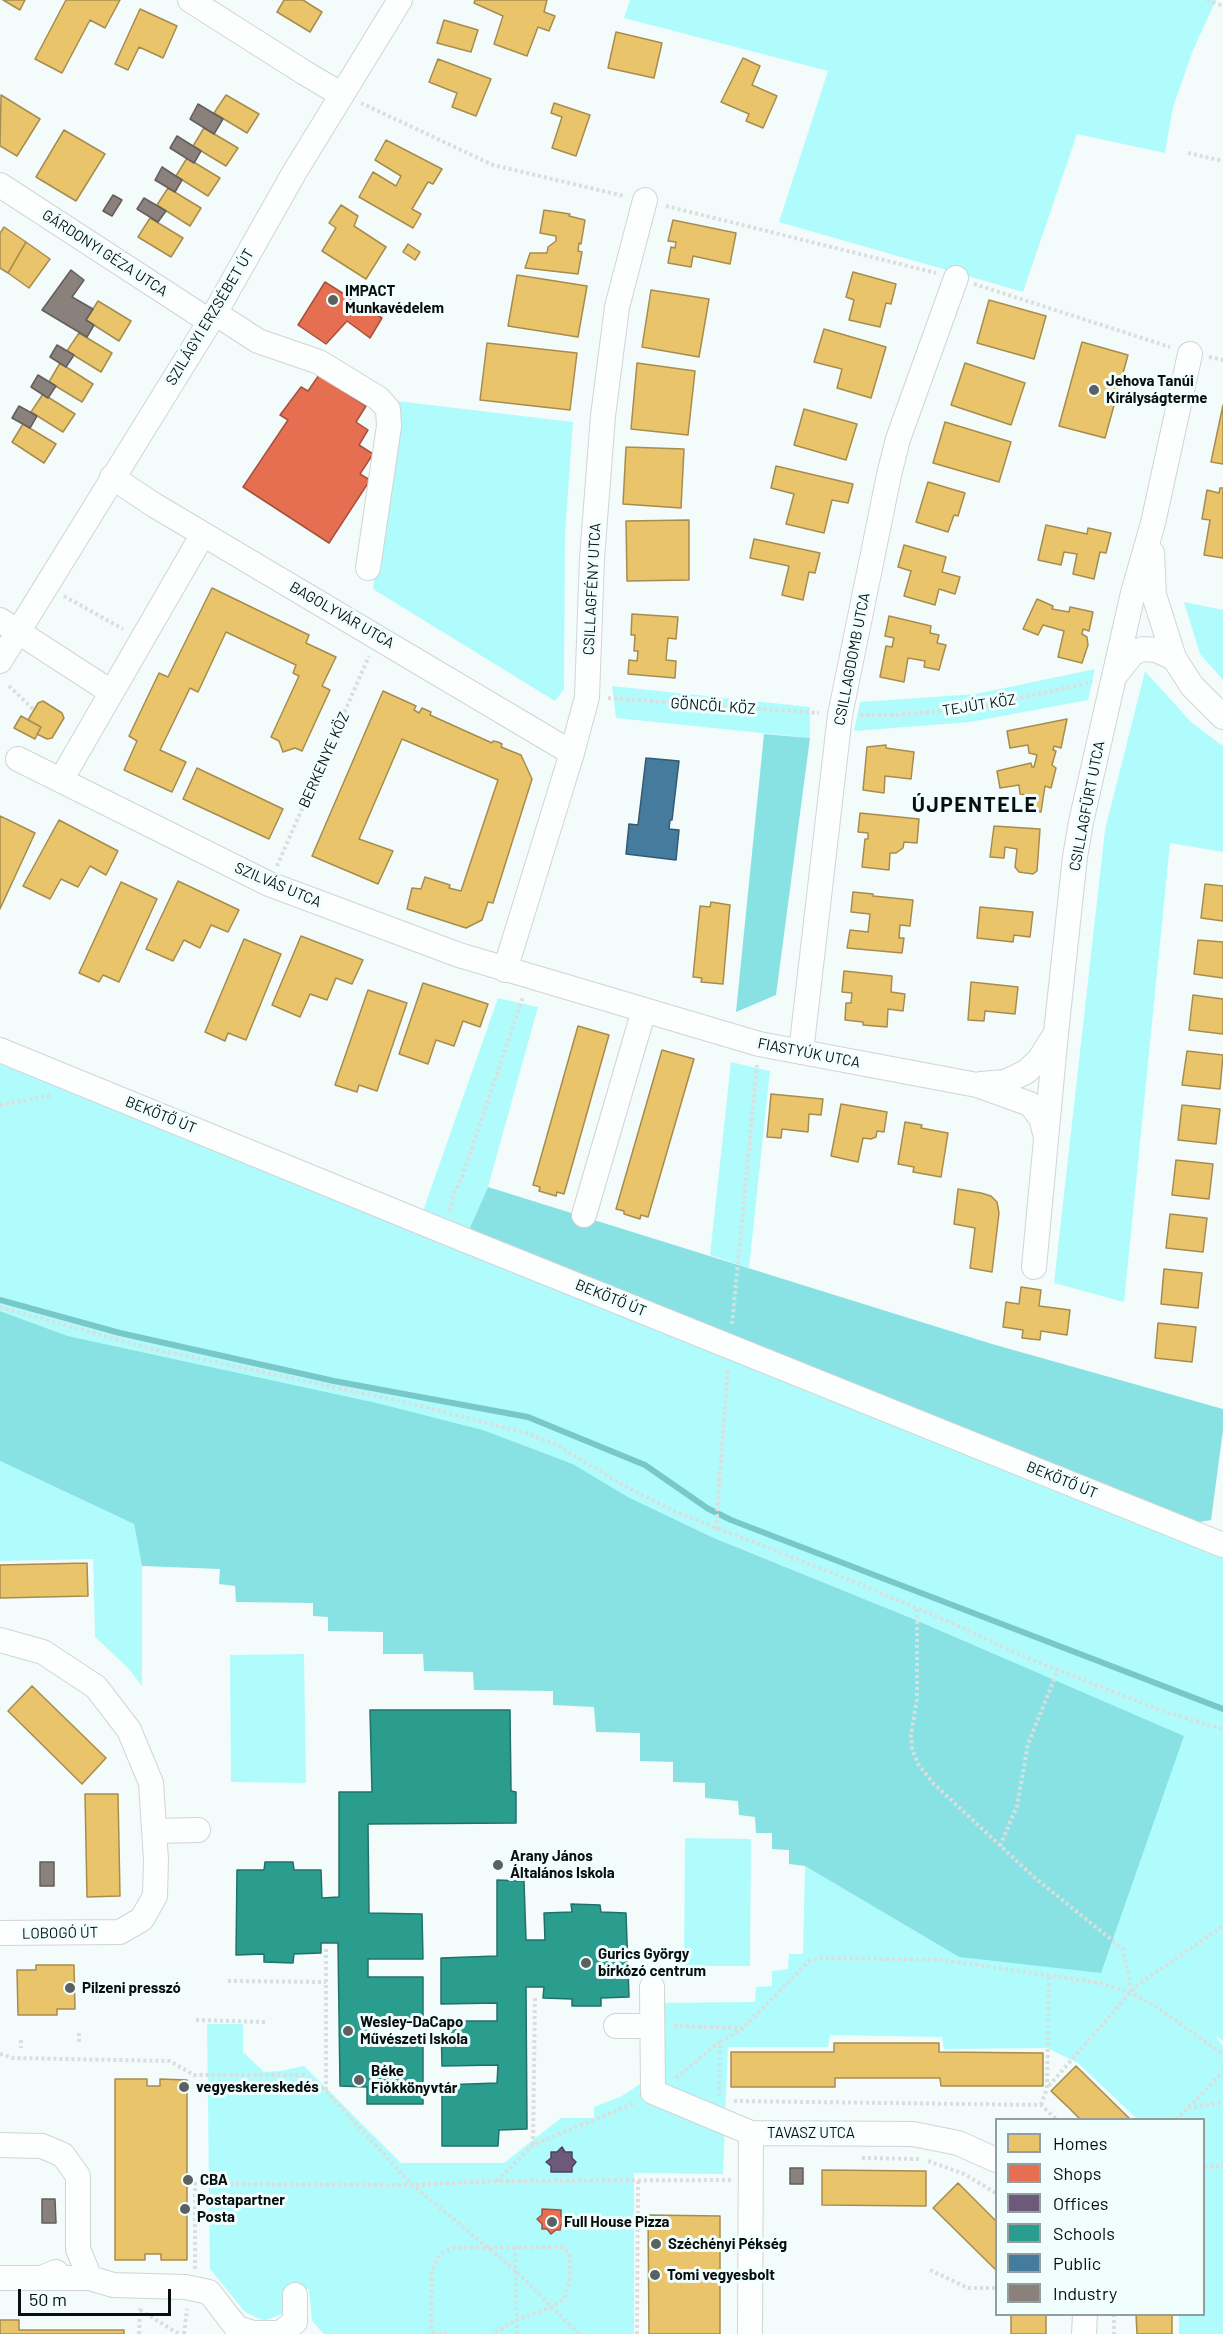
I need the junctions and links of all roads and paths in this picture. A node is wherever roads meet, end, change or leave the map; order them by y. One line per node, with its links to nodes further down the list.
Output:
1 (190, 0): 5 (street)
2 (400, 0): 5 (street, SZILÁGYI ERZSÉBET ÚT)
3 (1207, 0): 4 (path)
4 (1223, 6)
5 (342, 94): 9 (path); 11 (street, SZILÁGYI ERZSÉBET ÚT)
6 (1188, 153): 7 (path)
7 (1223, 161)
8 (0, 185): 11 (street, GÁRDONYI GÉZA UTCA)
9 (645, 200): 10 (path); 26 (street, CSILLAGFÉNY UTCA)
10 (956, 278): 12 (path); 28 (street, CSILLAGDOMB UTCA)
11 (212, 317): 13 (street, SZILÁGYI ERZSÉBET ÚT); 16 (street, GÁRDONYI GÉZA UTCA)
12 (1190, 354): 14 (street, CSILLAGFÜRT UTCA)
13 (112, 477): 15 (street, BAGOLYVÁR UTCA); 18 (street, SZILÁGYI ERZSÉBET ÚT)
14 (1153, 523): 21 (street); 23 (street, CSILLAGFÜRT UTCA)
15 (203, 534): 19 (street, BAGOLYVÁR UTCA); 20 (street)
16 (368, 568)
17 (63, 595): 20 (path)
18 (9, 626): 22 (street, SZILÁGYI ERZSÉBET ÚT); 25 (street)
19 (378, 636): 30 (street, BAGOLYVÁR UTCA); 33 (path, BERKENYE KÖZ)
20 (142, 640): 25 (street)
21 (1174, 658): 23 (street); 29 (street)
22 (0, 661)
23 (1116, 675): 28 (path, TEJÚT KÖZ); 36 (street, CSILLAGFÜRT UTCA)
24 (9, 686): 27 (path)
25 (111, 692): 32 (street)
26 (587, 697): 28 (path, GÖNCÖL KÖZ); 30 (street, CSILLAGFÉNY UTCA)
27 (34, 710)
28 (840, 715): 39 (street, CSILLAGDOMB UTCA)
29 (1223, 717)
30 (572, 753): 34 (street, CSILLAGFÉNY UTCA)
31 (18, 759): 32 (street, SZILVÁS UTCA)
32 (60, 780): 33 (street, SZILVÁS UTCA)
33 (269, 884): 34 (street, SZILVÁS UTCA)
34 (515, 973): 35 (street, FIASTYÚK UTCA); 45 (path)
35 (644, 1011): 37 (street, FIASTYÚK UTCA); 44 (street)
36 (1056, 1033): 40 (street, FIASTYÚK UTCA); 43 (street, CSILLAGFÜRT UTCA)
37 (759, 1044): 39 (street, FIASTYÚK UTCA); 48 (path)
38 (0, 1050): 45 (street, BEKÖTŐ ÚT)
39 (801, 1052): 40 (street, FIASTYÚK UTCA)
40 (977, 1085): 43 (street, FIASTYÚK UTCA)
41 (57, 1095): 42 (path)
42 (0, 1105)
43 (1046, 1137): 46 (street, CSILLAGFÜRT UTCA)
44 (584, 1215)
45 (445, 1232): 48 (street, BEKÖTŐ ÚT)
46 (1035, 1267)
47 (0, 1307): 49 (path)
48 (729, 1345): 49 (path); 50 (street, BEKÖTŐ ÚT)
49 (716, 1529): 51 (path)
50 (1223, 1545)
51 (916, 1609): 53 (path); 57 (path)
52 (0, 1640): 56 (street)
53 (1058, 1670): 54 (path); 57 (path)
54 (1223, 1729)
55 (198, 1830): 56 (street)
56 (154, 1831): 59 (street, LOBOGÓ ÚT)
57 (1000, 1846): 65 (path)
58 (1223, 1926): 65 (path)
59 (0, 1933)
60 (326, 1949): 63 (path)
61 (1049, 1977): 65 (path); 71 (path); 80 (path)
62 (228, 1981): 63 (path)
63 (326, 1982): 81 (path)
64 (652, 1987): 70 (street)
65 (1132, 1993): 77 (path); 80 (path)
66 (535, 1996): 92 (path)
67 (196, 2020): 68 (path)
68 (266, 2022)
69 (616, 2026): 70 (street)
70 (652, 2026): 71 (path); 82 (street)
71 (743, 2028): 75 (path)
72 (79, 2031): 74 (path)
73 (21, 2040): 76 (path)
74 (79, 2042)
75 (720, 2042): 82 (path); 83 (path)
76 (21, 2048)
77 (1223, 2054)
78 (0, 2055): 81 (path)
79 (1223, 2072): 87 (path)
80 (1047, 2088): 86 (path)
81 (326, 2091): 100 (path)
82 (657, 2094): 90 (street); 92 (path)
83 (719, 2101)
84 (731, 2101): 86 (path)
85 (1223, 2102): 87 (path)
86 (1041, 2104): 88 (path)
87 (1187, 2109): 89 (path)
88 (1055, 2118)
89 (1178, 2118)
90 (751, 2133): 94 (street, TAVASZ UTCA); 97 (street, TAVASZ UTCA)
91 (0, 2145): 104 (street)
92 (533, 2145): 98 (path)
93 (855, 2158): 101 (path)
94 (995, 2160)
95 (1223, 2166): 96 (path)
96 (1205, 2167)
97 (750, 2180): 99 (path); 126 (street, TAVASZ UTCA)
98 (496, 2181): 99 (path); 100 (path)
99 (638, 2181): 125 (path)
100 (412, 2185): 102 (path); 110 (path)
101 (995, 2192)
102 (487, 2247): 103 (path); 105 (path); 120 (path)
103 (515, 2247): 105 (path); 113 (path)
104 (78, 2249): 108 (street); 109 (street)
105 (514, 2270): 113 (path); 116 (path)
106 (930, 2270): 111 (path)
107 (0, 2278): 108 (street)
108 (41, 2278): 109 (street)
109 (90, 2278): 110 (street)
110 (189, 2288): 112 (street); 119 (path)
111 (995, 2288)
112 (295, 2295)
113 (552, 2307): 116 (path); 124 (path)
114 (1085, 2316): 127 (street)
115 (1114, 2316): 128 (path)
116 (516, 2320): 122 (path); 123 (path)
117 (140, 2334): 118 (path)
118 (180, 2334)
119 (184, 2334)
120 (436, 2334): 121 (path)
121 (450, 2334)
122 (492, 2334)
123 (516, 2334)
124 (579, 2334)
125 (637, 2334)
126 (750, 2334)
127 (1084, 2334)
128 (1114, 2334)

